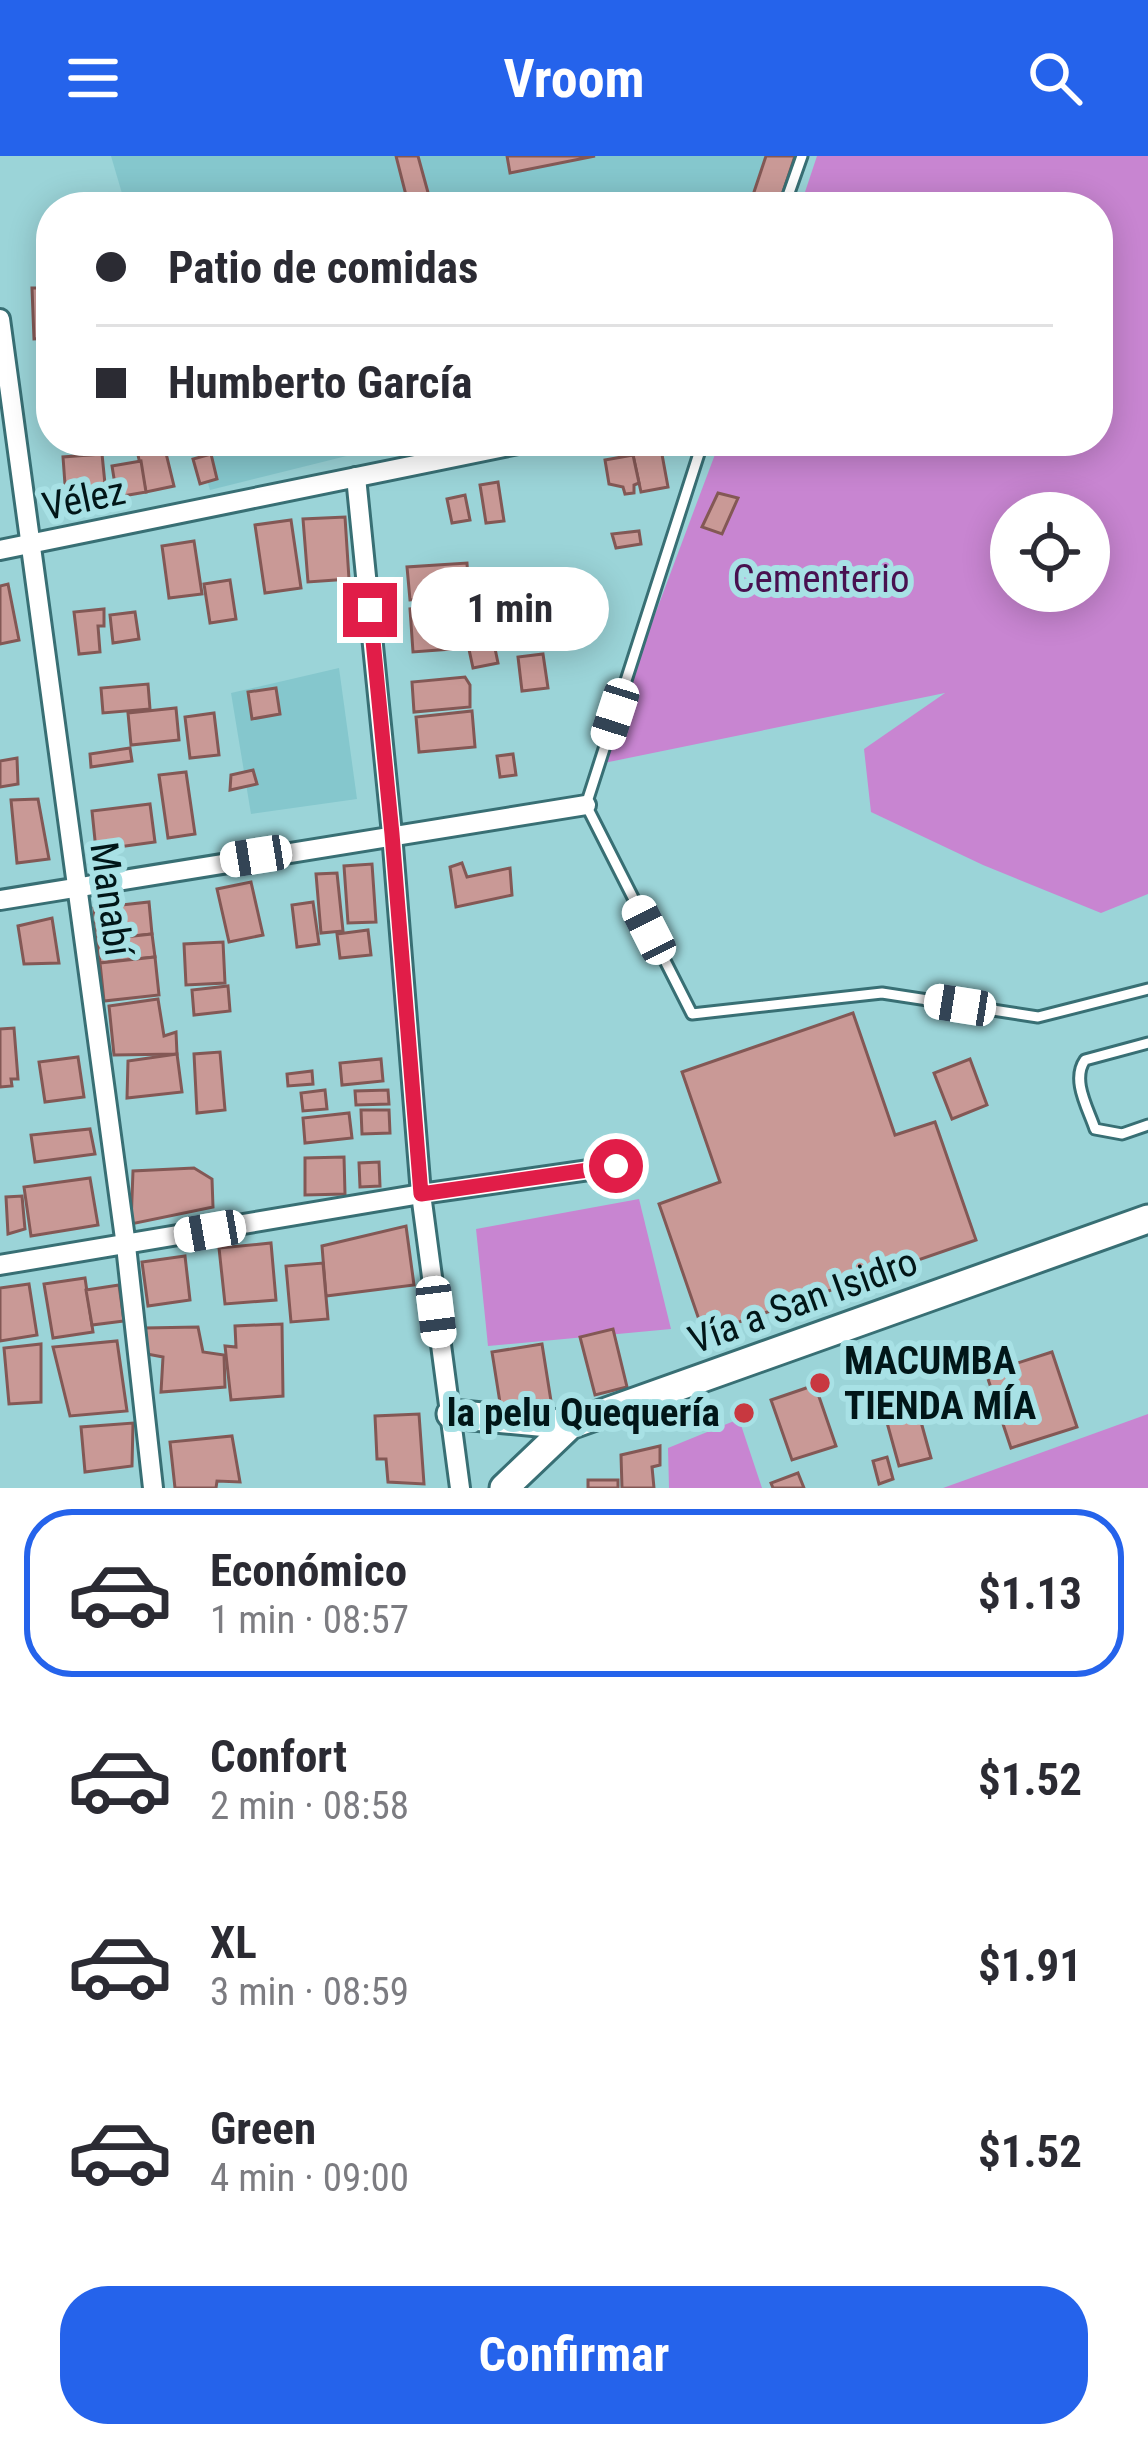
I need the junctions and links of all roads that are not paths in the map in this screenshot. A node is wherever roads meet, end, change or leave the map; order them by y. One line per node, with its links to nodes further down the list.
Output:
1 (802, 156): 2 (lane)
2 (789, 192)
3 (0, 319): 7 (street, Manabí)
4 (457, 456): 6 (street, Vélez)
5 (698, 456): 9 (lane)
6 (356, 476): 7 (street, Vélez); 10 (street)
7 (33, 543): 8 (street, Vélez); 11 (street, Manabí)
8 (0, 550)
9 (586, 805): 10 (street); 13 (lane)
10 (392, 834): 11 (street); 17 (street)
11 (75, 886): 12 (street); 19 (street, Manabí)
12 (0, 900)
13 (1148, 989)
14 (1148, 1042): 15 (lane)
15 (1148, 1125)
16 (616, 1166): 17 (street)
17 (421, 1194): 19 (street); 21 (street)
18 (1148, 1219): 22 (street, Vía a San Isidro)
19 (126, 1246): 20 (street); 23 (street, Manabí)
20 (0, 1265)
21 (451, 1414): 22 (street); 24 (street)
22 (570, 1425): 25 (street, Vía a San Isidro)
23 (153, 1488)
24 (460, 1488)
25 (504, 1488)

